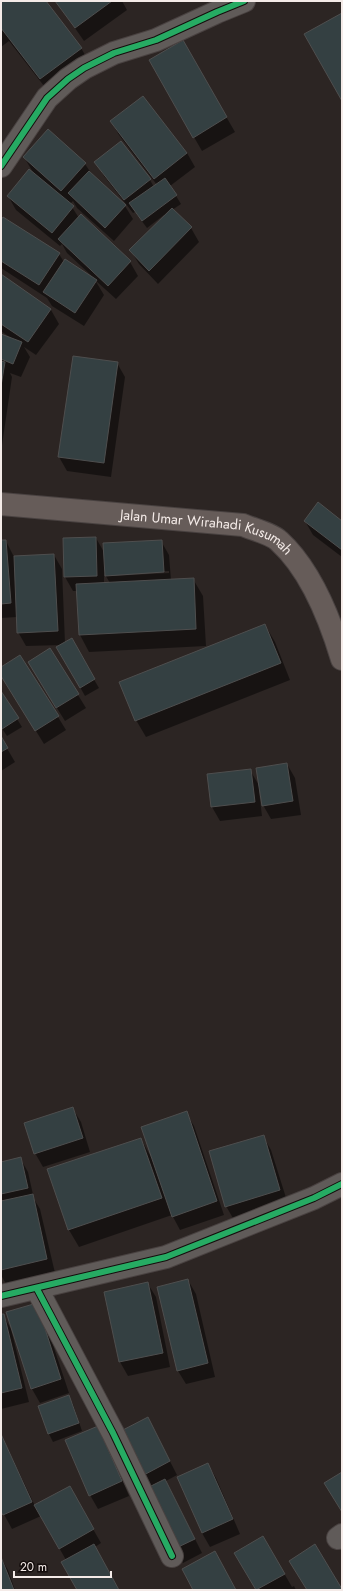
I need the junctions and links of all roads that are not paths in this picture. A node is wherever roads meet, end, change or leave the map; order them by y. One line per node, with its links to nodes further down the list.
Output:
1 (244, 1): 2 (street)
2 (1, 166)
3 (1, 504): 4 (main road, Jalan Umar Wirahadi Kusumah)
4 (342, 659)
5 (342, 1184): 6 (street)
6 (37, 1289): 7 (street); 8 (street)
7 (1, 1296)
8 (172, 1556)

